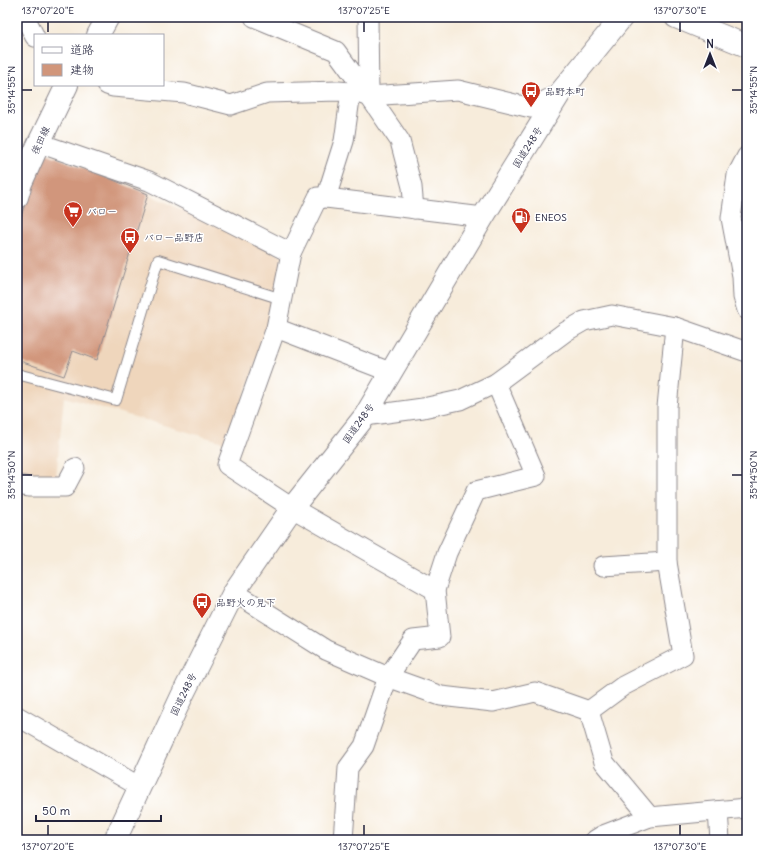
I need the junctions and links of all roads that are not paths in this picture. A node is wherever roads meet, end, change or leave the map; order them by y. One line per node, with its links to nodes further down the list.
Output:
1 (25, 17): 8 (street)
2 (108, 17): 7 (main road)
3 (254, 17): 13 (street)
4 (368, 17): 13 (street)
5 (622, 17): 12 (main road, 国道248号)
6 (676, 17): 9 (main road)
7 (99, 34)
8 (34, 36)
9 (747, 46)
10 (110, 86): 13 (street)
11 (64, 87): 14 (main road, 後田線)
12 (560, 93): 13 (street); 19 (main road, 国道248号)
13 (360, 94): 17 (street); 18 (street)
14 (39, 143): 16 (main road, 後田線); 20 (street)
15 (747, 156): 22 (street)
16 (17, 197)
17 (326, 198): 18 (street); 20 (street)
18 (414, 208): 19 (street)
19 (483, 217): 26 (main road, 国道248号)
20 (291, 253): 21 (street)
21 (282, 299): 24 (street); 27 (lane)
22 (747, 310)
23 (675, 327): 25 (street); 28 (street); 33 (street)
24 (276, 328): 26 (street); 32 (street)
25 (747, 352)
26 (390, 372): 29 (main road, 国道248号)
27 (17, 374)
28 (496, 383): 29 (street); 35 (street)
29 (365, 416): 32 (main road, 国道248号)
30 (75, 468): 31 (street)
31 (17, 486)
32 (292, 508): 35 (street); 36 (main road, 国道248号)
33 (667, 562): 34 (street); 38 (street)
34 (603, 566)
35 (435, 590): 37 (street)
36 (234, 592): 37 (street); 40 (main road, 国道248号)
37 (388, 676): 38 (street); 45 (street)
38 (589, 711): 43 (street)
39 (17, 716): 40 (street)
40 (140, 787): 44 (main road, 国道248号)
41 (747, 808): 42 (street)
42 (718, 811): 43 (street); 47 (street)
43 (650, 817): 46 (street)
44 (115, 840)
45 (343, 840)
46 (595, 840)
47 (720, 840)

